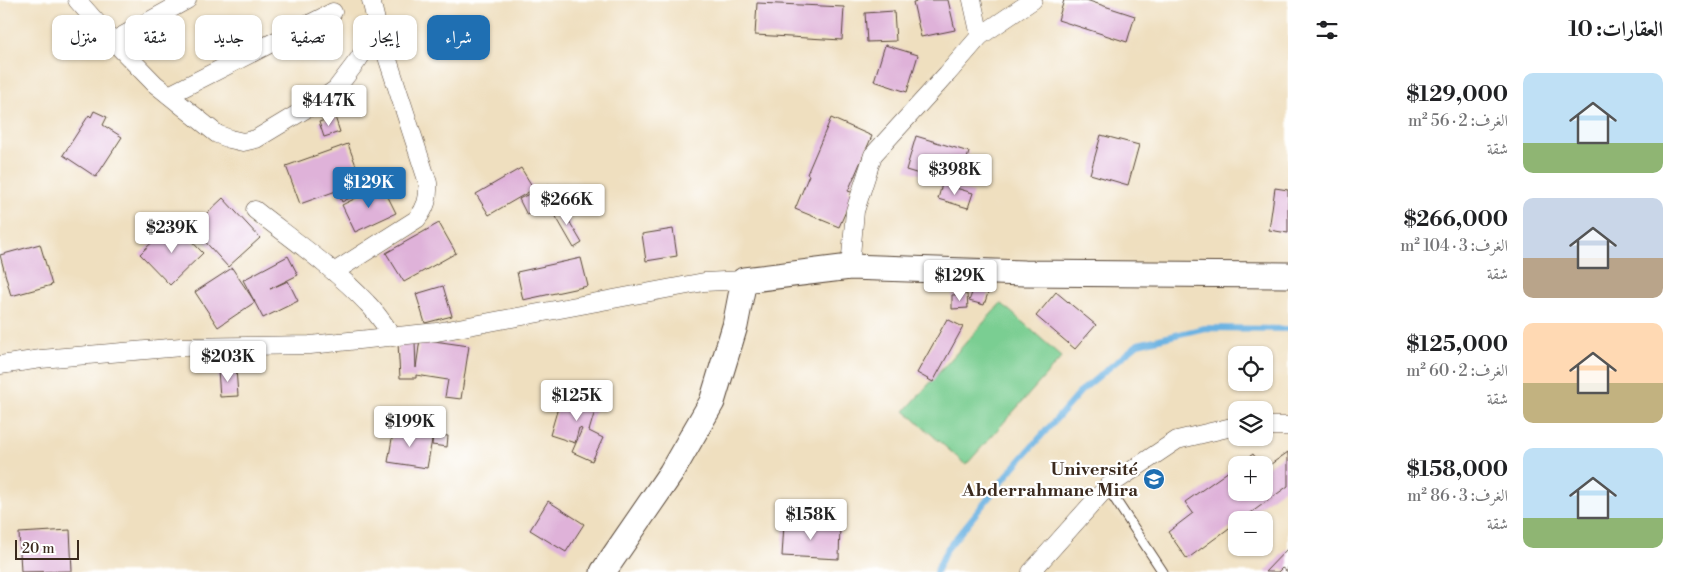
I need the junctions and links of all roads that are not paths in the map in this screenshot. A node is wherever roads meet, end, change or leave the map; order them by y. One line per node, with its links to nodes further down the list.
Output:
1 (76, 0): 7 (street)
2 (188, 0): 10 (street)
3 (371, 0): 8 (street)
4 (972, 0): 9 (street)
5 (1033, 0): 9 (street)
6 (333, 12): 14 (street)
7 (90, 15)
8 (375, 15)
9 (980, 36): 16 (street)
10 (115, 40)
11 (115, 43): 14 (street)
12 (358, 60): 14 (street)
13 (388, 60): 17 (street)
14 (169, 96)
15 (255, 210): 17 (street)
16 (850, 267): 18 (street); 19 (street)
17 (334, 272): 20 (street)
18 (1288, 275)
19 (744, 280): 20 (street); 26 (street)
20 (393, 336): 21 (street)
21 (0, 365)
22 (1273, 426): 23 (street)
23 (1288, 426)
24 (1228, 428): 25 (street)
25 (1107, 487): 27 (street); 28 (lane)
26 (602, 572)
27 (1031, 572)
28 (1163, 572)

